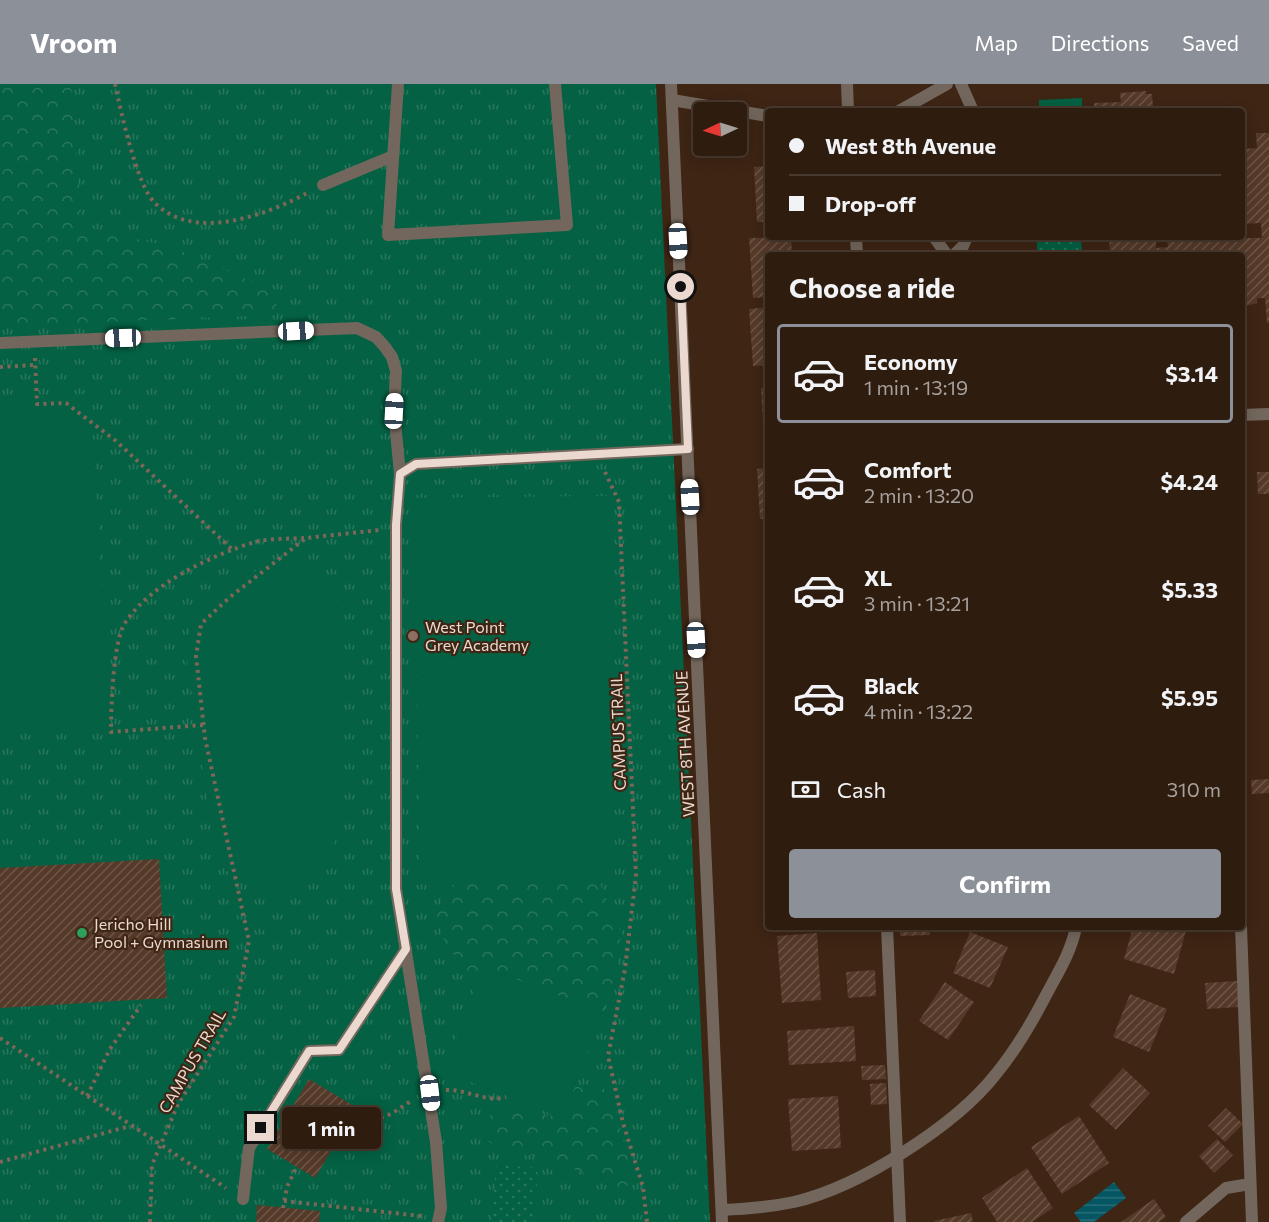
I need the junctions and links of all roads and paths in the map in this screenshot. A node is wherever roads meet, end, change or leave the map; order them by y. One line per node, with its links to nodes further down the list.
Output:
1 (115, 84): 14 (path)
2 (398, 84): 13 (street)
3 (555, 84): 13 (street)
4 (671, 84): 8 (street, WEST 8TH AVENUE)
5 (847, 84): 9 (street)
6 (947, 84): 10 (street)
7 (961, 84): 11 (street)
8 (672, 100): 12 (street); 23 (street, WEST 8TH AVENUE)
9 (848, 108)
10 (904, 108)
11 (972, 108)
12 (765, 116)
13 (393, 156): 14 (street)
14 (323, 185)
15 (966, 240): 16 (street)
16 (957, 252)
17 (34, 342): 18 (street); 19 (path); 25 (street)
18 (0, 343)
19 (35, 365): 20 (path); 28 (path)
20 (0, 367)
21 (1269, 414): 22 (street)
22 (1245, 415)
23 (688, 449): 25 (street); 51 (street, WEST 8TH AVENUE)
24 (600, 462): 54 (path, CAMPUS TRAIL)
25 (400, 474): 33 (street)
26 (382, 530): 27 (path)
27 (306, 538): 28 (path); 29 (path, CAMPUS TRAIL)
28 (234, 551): 29 (path)
29 (203, 724): 42 (path, CAMPUS TRAIL)
30 (887, 930): 43 (street)
31 (1075, 930): 43 (street)
32 (1241, 930): 46 (street)
33 (406, 949): 47 (street); 50 (street)
34 (141, 1005): 37 (path)
35 (0, 1038): 37 (path)
36 (439, 1090): 38 (path)
37 (87, 1096): 41 (path)
38 (506, 1096)
39 (416, 1098): 40 (path)
40 (354, 1115)
41 (131, 1126): 42 (path); 44 (path)
42 (159, 1145): 47 (path); 52 (path, CAMPUS TRAIL)
43 (898, 1156): 51 (street); 55 (street)
44 (0, 1162)
45 (296, 1168): 48 (path)
46 (1250, 1184): 56 (street); 57 (street)
47 (243, 1199)
48 (284, 1201): 49 (path); 50 (path)
49 (283, 1208)
50 (441, 1208): 53 (street)
51 (722, 1216)
52 (150, 1222)
53 (438, 1222)
54 (647, 1222)
55 (900, 1222)
56 (1186, 1222)
57 (1252, 1222)

